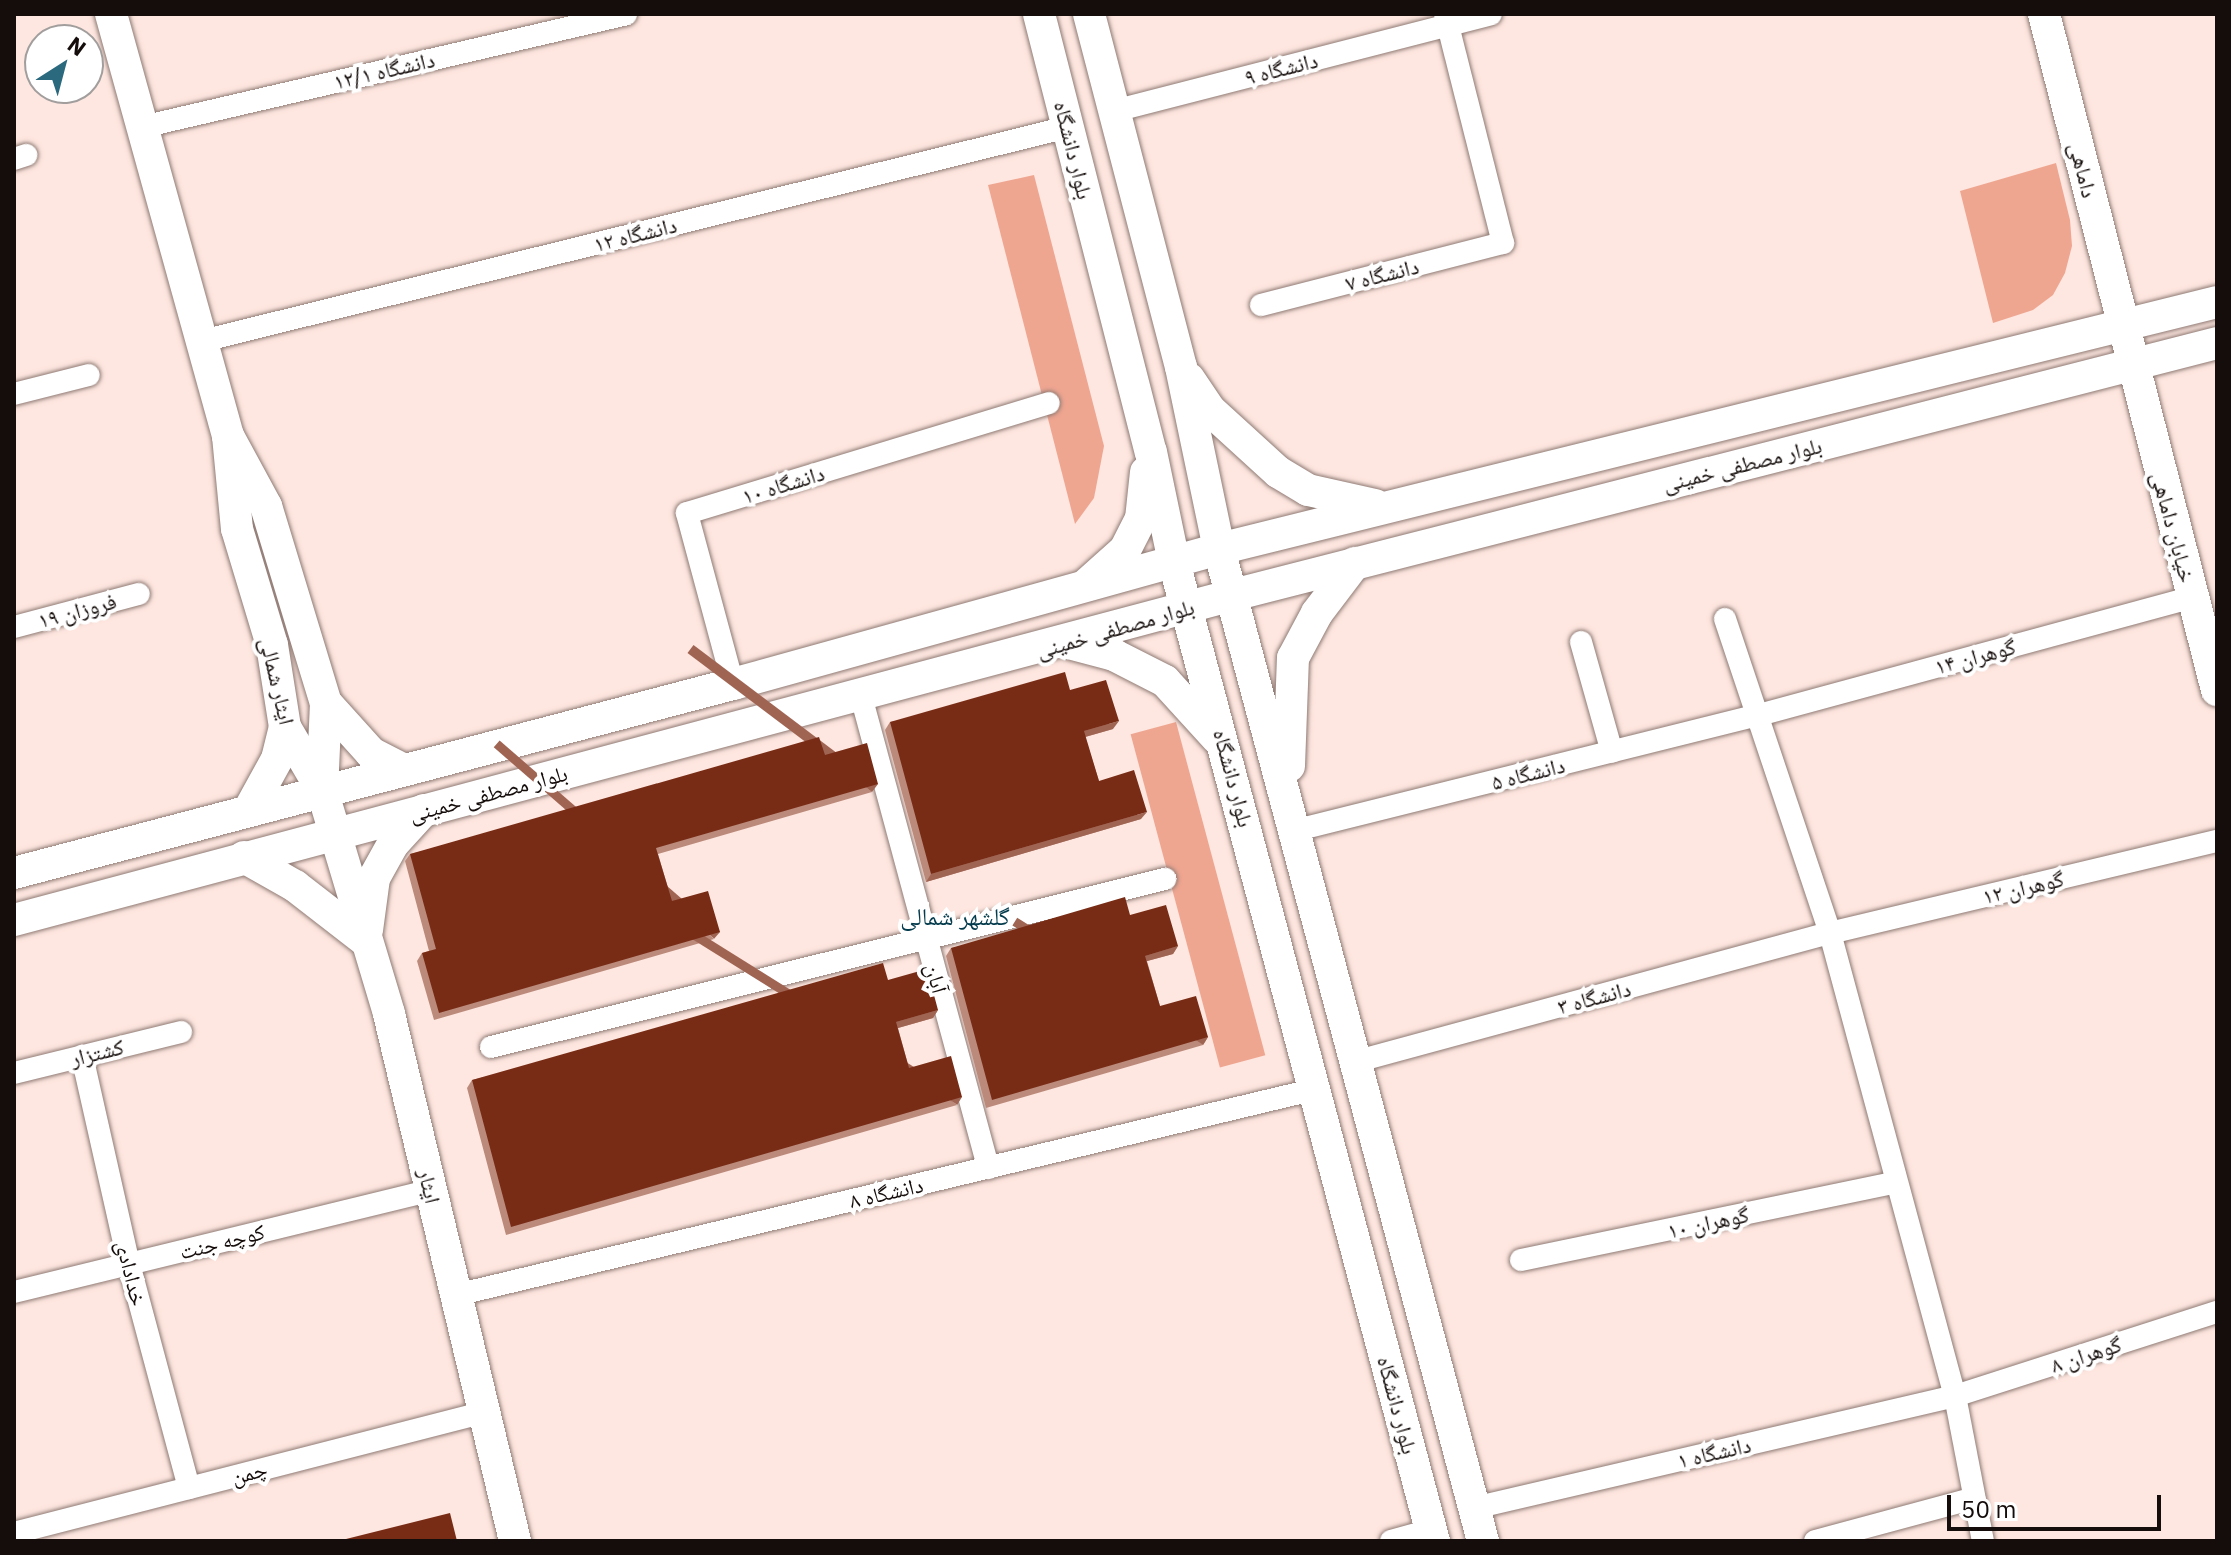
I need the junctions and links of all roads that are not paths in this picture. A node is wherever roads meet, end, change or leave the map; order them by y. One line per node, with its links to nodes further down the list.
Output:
1 (111, 14): 9 (main road, ایثار شمالی)
2 (626, 14): 9 (street, دانشگاه ۱۲/۱)
3 (1039, 14): 10 (main road, بلوار دانشگاه)
4 (1089, 14): 8 (main road, بلوار دانشگاه)
5 (1491, 14): 7 (street, دانشگاه ۹)
6 (2044, 14): 13 (main road, داماهی)
7 (1446, 20): 8 (street, دانشگاه ۹); 12 (street, دانشگاه ۷)
8 (1114, 111): 17 (main road, بلوار دانشگاه)
9 (142, 127): 14 (main road, ایثار شمالی)
10 (1068, 127): 14 (street, دانشگاه ۱۲); 21 (main road, بلوار دانشگاه)
11 (2217, 302): 13 (main road, بلوار مصطفی خمینی)
12 (1261, 305)
13 (2124, 327): 16 (main road, داماهی); 23 (main road, بلوار مصطفی خمینی)
14 (202, 341): 22 (main road, ایثار شمالی)
15 (2217, 343): 16 (main road, بلوار مصطفی خمینی)
16 (2131, 364): 26 (main road, بلوار مصطفی خمینی); 30 (main road, خیابان داماهی)
17 (1181, 367): 23 (main road); 24 (main road, بلوار دانشگاه)
18 (89, 375): 19 (street)
19 (14, 394)
20 (1049, 403): 36 (street, دانشگاه ۱۰)
21 (1142, 417): 25 (main road, بلوار دانشگاه); 27 (main road)
22 (228, 436): 39 (main road, ایثار شمالی); 41 (main road, ایثار شمالی)
23 (1390, 507): 24 (main road, بلوار مصطفی خمینی)
24 (1219, 549): 25 (main road, بلوار مصطفی خمینی); 29 (main road, بلوار دانشگاه)
25 (1174, 562): 27 (main road, بلوار مصطفی خمینی); 31 (main road, بلوار دانشگاه)
26 (1355, 563): 29 (main road, بلوار مصطفی خمینی); 48 (main road)
27 (1078, 590): 36 (main road, بلوار مصطفی خمینی)
28 (139, 594): 33 (street, فروزان ۱۹)
29 (1233, 595): 31 (main road, بلوار مصطفی خمینی); 48 (main road, بلوار دانشگاه)
30 (2192, 597): 37 (main road, خیابان داماهی); 40 (street, گوهران ۱۴)
31 (1187, 608): 35 (main road, بلوار مصطفی خمینی); 42 (main road, بلوار دانشگاه)
32 (1725, 619): 40 (street)
33 (14, 627)
34 (1581, 642): 43 (street)
35 (1066, 643): 38 (main road, بلوار مصطفی خمینی); 42 (main road)
36 (733, 684): 44 (main road, بلوار مصطفی خمینی)
37 (2217, 690)
38 (861, 696): 47 (main road, بلوار مصطفی خمینی); 57 (street, آبان)
39 (326, 703): 44 (main road); 45 (main road, ایثار شمالی)
40 (1759, 715): 43 (street, دانشگاه ۵); 55 (street)
41 (285, 727): 45 (main road, ایثار شمالی); 46 (main road)
42 (1227, 752): 63 (main road, بلوار دانشگاه)
43 (1612, 752): 48 (street, دانشگاه ۵)
44 (402, 769): 45 (main road, بلوار مصطفی خمینی)
45 (322, 790): 46 (main road, بلوار مصطفی خمینی); 49 (main road, ایثار)
46 (249, 810): 52 (main road, بلوار مصطفی خمینی)
47 (424, 810): 49 (main road, بلوار مصطفی خمینی); 56 (main road)
48 (1292, 816): 61 (main road, بلوار دانشگاه)
49 (332, 834): 51 (main road, بلوار مصطفی خمینی); 56 (main road, ایثار)
50 (2217, 841): 55 (street, گوهران ۱۲)
51 (244, 857): 54 (main road, بلوار مصطفی خمینی); 56 (main road)
52 (14, 873)
53 (1165, 879): 57 (street)
54 (14, 920)
55 (1830, 933): 61 (street, دانشگاه ۳); 65 (street)
56 (366, 941): 66 (main road, ایثار)
57 (927, 942): 59 (street); 64 (street, آبان)
58 (181, 1032): 60 (street, کشتزار)
59 (491, 1047)
60 (82, 1056): 62 (street, کشتزار); 68 (street, خدادادی)
61 (1358, 1061): 76 (main road, بلوار دانشگاه)
62 (14, 1073)
63 (1316, 1089): 64 (street, دانشگاه ۸); 78 (main road, بلوار دانشگاه)
64 (988, 1168): 70 (street, دانشگاه ۸)
65 (1894, 1183): 67 (street, گوهران ۱۰); 72 (street)
66 (431, 1190): 68 (street, کوچه جنت); 70 (main road, ایثار)
67 (1521, 1260)
68 (129, 1264): 69 (street, کوچه جنت); 74 (street, خدادادی)
69 (14, 1292)
70 (456, 1295): 73 (main road, ایثار)
71 (2217, 1312): 72 (street, گوهران ۸)
72 (1955, 1396): 75 (street); 76 (street, دانشگاه ۱)
73 (484, 1412): 74 (street, چمن); 79 (main road, ایثار)
74 (189, 1488): 77 (street, چمن)
75 (1974, 1498): 82 (street); 83 (street)
76 (1474, 1508): 81 (main road, بلوار دانشگاه)
77 (14, 1533)
78 (1432, 1536): 80 (street)
79 (515, 1541)
80 (1391, 1541)
81 (1483, 1541)
82 (1815, 1541)
83 (1983, 1541)

